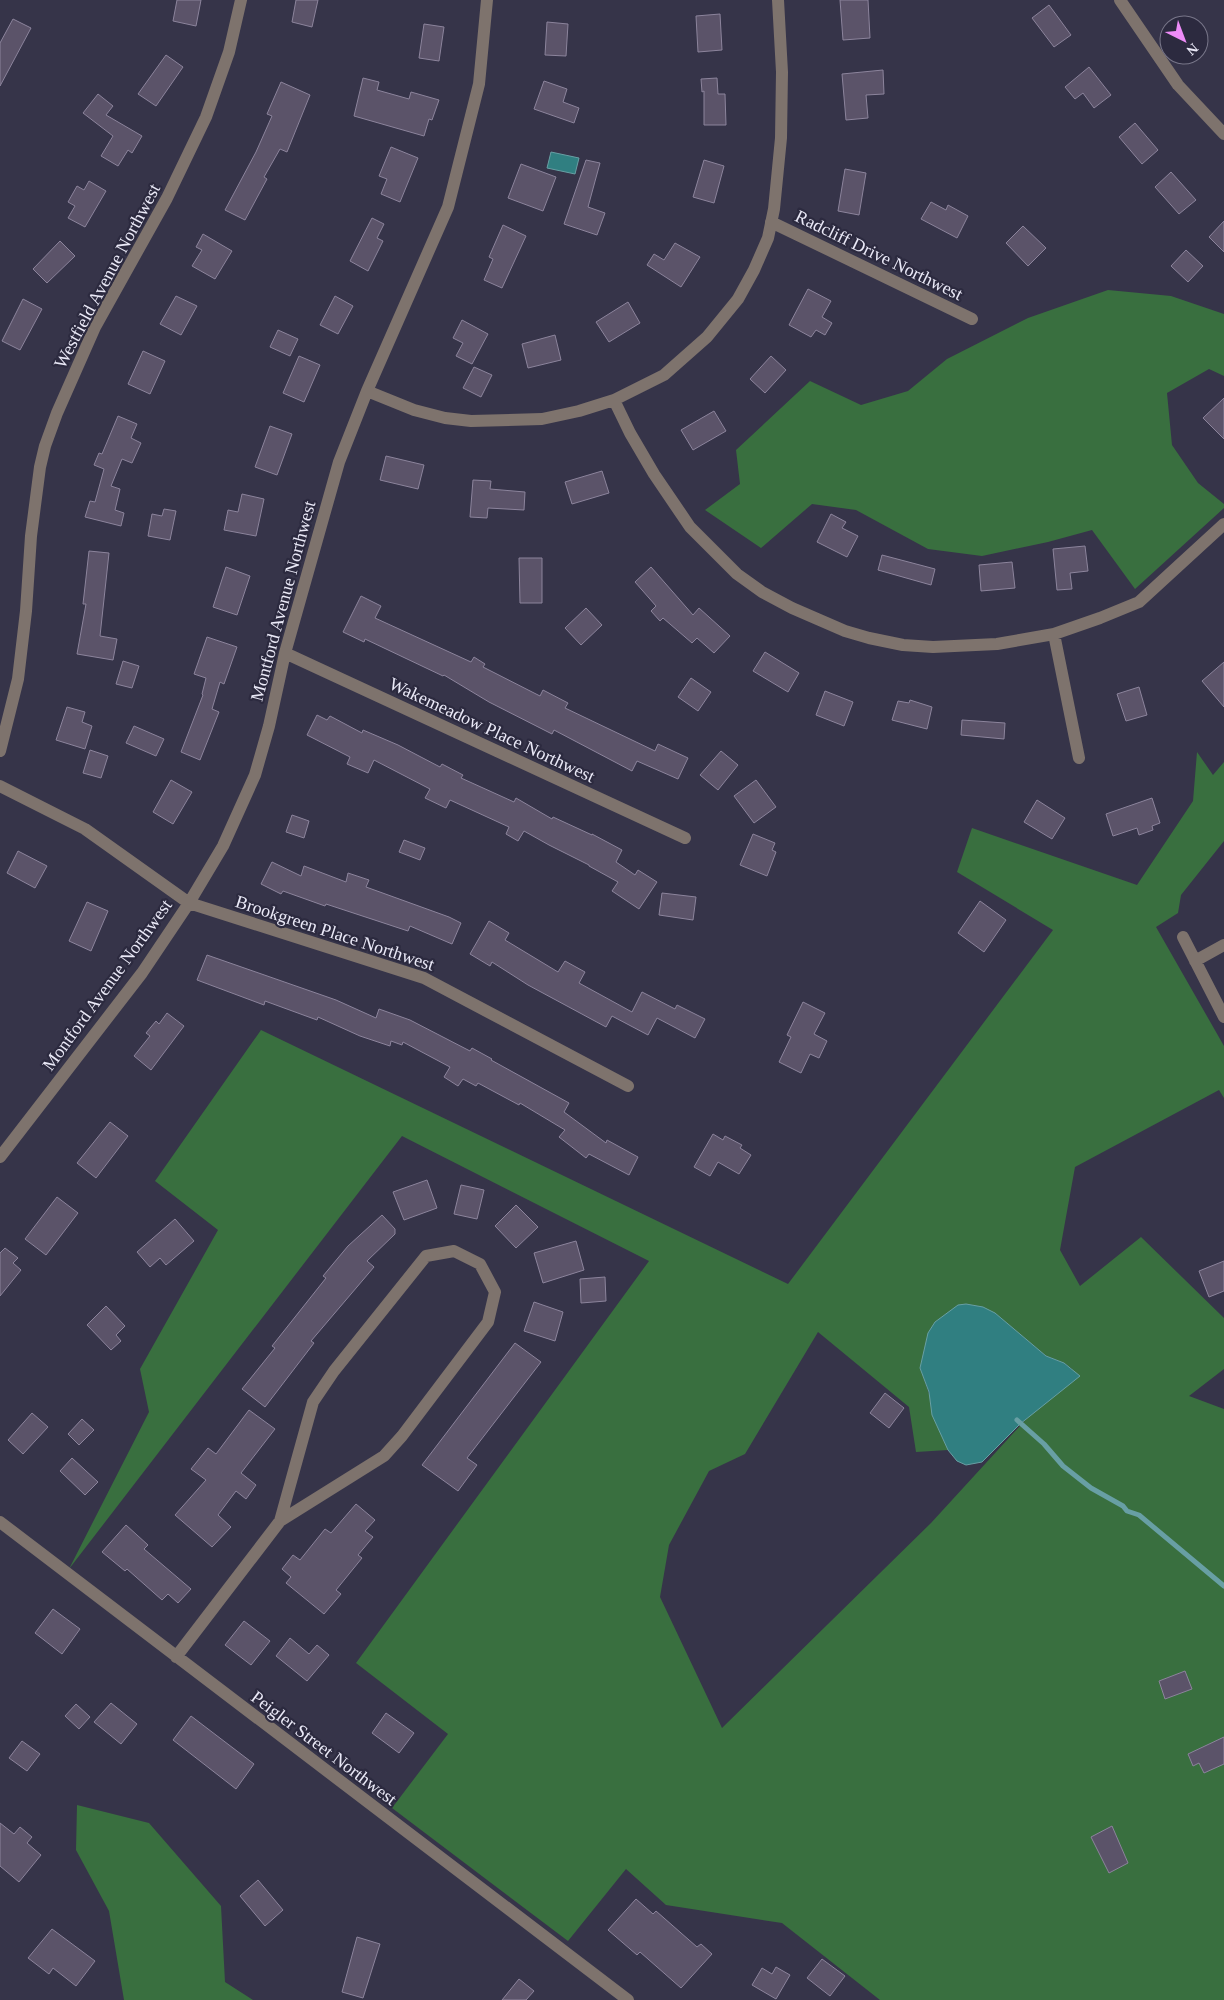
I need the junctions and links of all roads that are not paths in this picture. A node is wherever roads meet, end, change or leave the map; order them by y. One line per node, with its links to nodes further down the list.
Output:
1 (241, 0): 13 (street, Westfield Avenue Northwest)
2 (487, 0): 8 (street, Montford Avenue Northwest)
3 (778, 0): 6 (street)
4 (1120, 0): 5 (street)
5 (1224, 134)
6 (771, 222): 7 (street, Radcliff Drive Northwest); 9 (street)
7 (972, 319)
8 (366, 391): 9 (street); 12 (street, Montford Avenue Northwest)
9 (614, 400): 11 (street)
10 (1224, 524): 11 (street)
11 (1054, 634): 14 (street)
12 (285, 653): 16 (street, Wakemeadow Place Northwest); 17 (street, Montford Avenue Northwest)
13 (0, 751)
14 (1079, 758)
15 (0, 786): 17 (street, Brookgreen Place Northwest)
16 (684, 838)
17 (189, 903): 22 (street, Brookgreen Place Northwest); 23 (street, Montford Avenue Northwest)
18 (1183, 937): 20 (street)
19 (1224, 945): 20 (street)
20 (1195, 961): 21 (street)
21 (1224, 1017)
22 (628, 1086)
23 (0, 1157)
24 (280, 1521): 24 (street); 26 (street)
25 (0, 1522): 26 (street, Peigler Street Northwest)
26 (176, 1657): 27 (street, Peigler Street Northwest)
27 (628, 2000)

